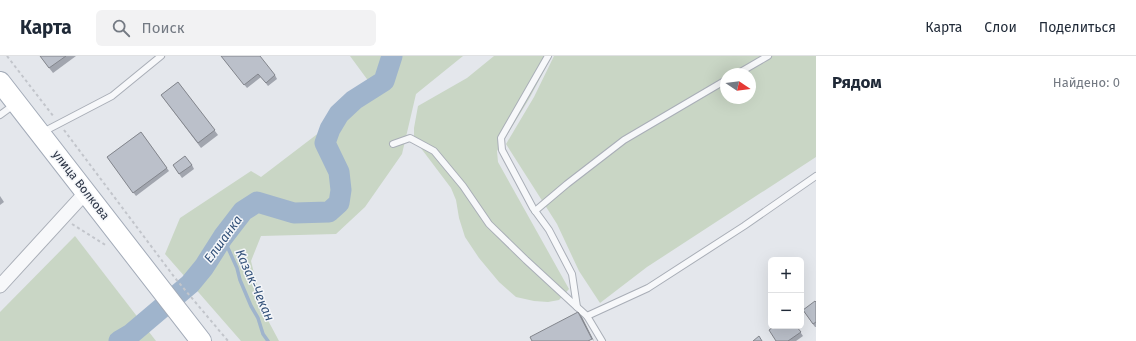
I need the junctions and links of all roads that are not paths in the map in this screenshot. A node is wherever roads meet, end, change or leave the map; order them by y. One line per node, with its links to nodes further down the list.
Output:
1 (161, 56): 9 (lane)
2 (548, 56): 13 (lane)
3 (768, 56): 4 (lane)
4 (747, 68)
5 (0, 82): 7 (main road, улица Волкова)
6 (720, 84): 13 (lane)
7 (16, 103): 8 (lane); 9 (main road, улица Волкова)
8 (0, 115)
9 (40, 133): 12 (main road, улица Волкова)
10 (393, 144): 15 (lane)
11 (816, 176): 16 (lane)
12 (86, 192): 14 (street); 17 (main road, улица Волкова)
13 (535, 210): 15 (lane)
14 (0, 286)
15 (577, 307): 16 (lane)
16 (587, 316): 18 (lane)
17 (201, 341)
18 (602, 341)

